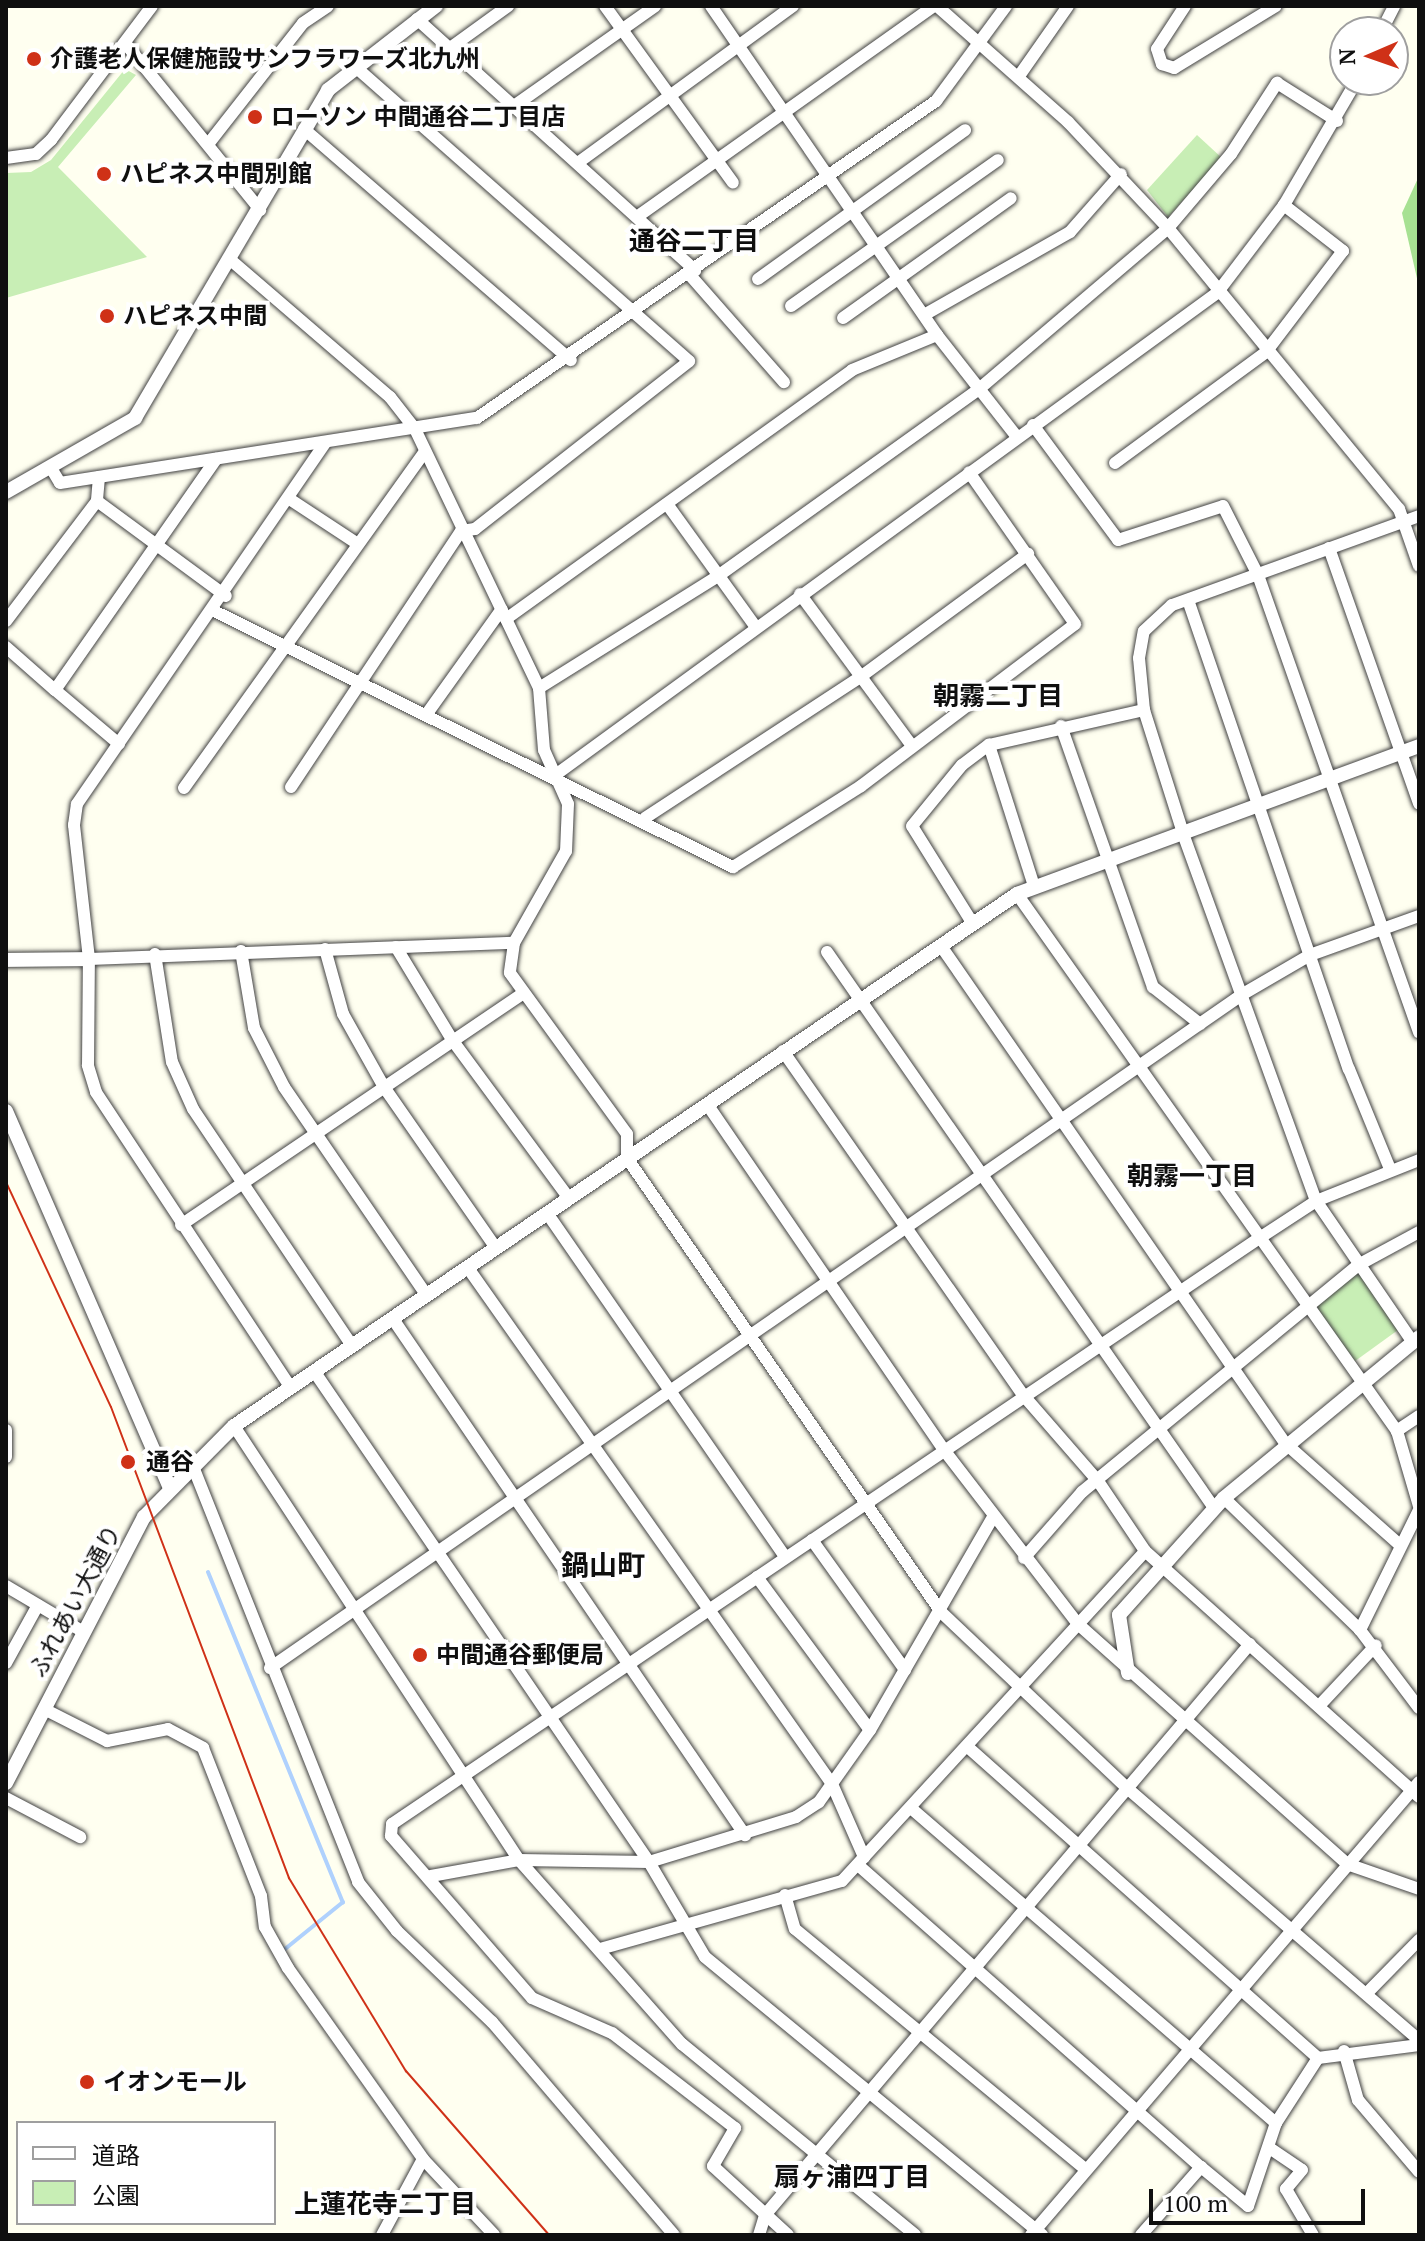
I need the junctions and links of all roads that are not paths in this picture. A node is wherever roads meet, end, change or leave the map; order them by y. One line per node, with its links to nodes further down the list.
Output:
1 (152, 6): 16 (street)
2 (328, 6): 29 (street)
3 (436, 6): 14 (street)
4 (508, 6): 19 (street)
5 (605, 6): 15 (street)
6 (655, 6): 15 (street)
7 (711, 6): 18 (street)
8 (793, 6): 18 (street)
9 (936, 6): 17 (street); 25 (street)
10 (1006, 6): 17 (street)
11 (1068, 6): 21 (street)
12 (1185, 6): 13 (street)
13 (1276, 6)
14 (417, 19): 19 (street); 20 (street)
15 (622, 30): 22 (street); 24 (street)
16 (125, 43): 29 (street); 30 (street)
17 (982, 43): 21 (street); 35 (street)
18 (738, 45): 22 (street); 25 (street)
19 (450, 48): 24 (street)
20 (353, 65): 27 (street); 50 (street)
21 (1019, 76): 34 (street)
22 (671, 96): 31 (street); 33 (street)
23 (1349, 96): 26 (street)
24 (514, 106): 33 (street)
25 (787, 111): 31 (street); 35 (street)
26 (1337, 121): 38 (street); 42 (street)
27 (304, 129): 39 (street); 55 (street)
28 (965, 130): 40 (street)
29 (209, 143): 39 (street)
30 (6, 158)
31 (717, 160): 36 (street); 41 (street)
32 (998, 160): 43 (street)
33 (579, 162): 41 (street)
34 (1121, 174): 42 (street); 51 (street)
35 (832, 179): 40 (street); 45 (street)
36 (733, 183)
37 (1011, 198): 46 (street)
38 (1284, 205): 48 (street); 54 (street)
39 (260, 210): 44 (street)
40 (855, 211): 43 (street); 47 (street)
41 (641, 214): 45 (street)
42 (1168, 228): 48 (street); 57 (street)
43 (877, 245): 46 (street); 49 (street)
44 (233, 262): 59 (street); 65 (street)
45 (692, 272): 50 (street); 56 (street)
46 (899, 278): 51 (street); 52 (street)
47 (758, 279)
48 (1217, 293): 54 (street); 58 (street)
49 (791, 306)
50 (635, 311): 55 (street); 74 (street)
51 (924, 315): 53 (street)
52 (843, 318)
53 (937, 335): 57 (street); 71 (street)
54 (1266, 352): 64 (street); 73 (street)
55 (571, 360): 59 (street)
56 (784, 382)
57 (979, 389): 60 (street); 81 (street)
58 (1033, 425): 60 (street); 80 (street)
59 (415, 429): 61 (street); 62 (street)
60 (1017, 437): 66 (street)
61 (325, 443): 63 (street); 69 (street)
62 (424, 453): 74 (street); 75 (street)
63 (216, 459): 67 (street); 76 (street)
64 (1115, 463)
65 (51, 468): 67 (street); 68 (street)
66 (969, 472): 78 (street); 82 (street)
67 (99, 477): 70 (street)
68 (6, 492)
69 (291, 500): 75 (street); 83 (street)
70 (97, 501): 76 (street); 87 (street)
71 (667, 504): 81 (street); 86 (street)
72 (1419, 516): 73 (street)
73 (1404, 521): 77 (street); 79 (street)
74 (461, 531): 86 (street); 92 (street)
75 (358, 544): 90 (street)
76 (161, 547): 83 (street); 94 (street)
77 (1329, 548): 80 (street); 102 (street)
78 (1028, 554): 91 (street); 100 (street)
79 (1419, 566)
80 (1258, 575): 84 (street); 104 (street)
81 (718, 576): 88 (street); 93 (street)
82 (800, 594): 88 (street); 91 (street)
83 (226, 596): 85 (street)
84 (1188, 600): 95 (street); 108 (street)
85 (214, 611): 90 (street); 98 (street)
86 (504, 614): 93 (street); 96 (street)
87 (6, 621)
88 (755, 626): 103 (street)
89 (6, 647): 94 (street)
90 (288, 647): 92 (street); 106 (street)
91 (859, 678): 100 (street); 109 (street)
92 (358, 683): 96 (street); 105 (street)
93 (539, 688): 103 (street)
94 (55, 690): 98 (street)
95 (1144, 710): 97 (street); 110 (street)
96 (426, 715): 103 (street)
97 (1061, 726): 99 (street); 111 (street)
98 (119, 744): 125 (street)
99 (989, 745): 112 (street); 115 (street)
100 (912, 746): 109 (street)
101 (1419, 746): 102 (street, ふれあい大通り)
102 (1400, 753): 104 (street, ふれあい大通り); 107 (street)
103 (554, 776): 109 (street); 117 (street)
104 (1328, 779): 108 (street, ふれあい大通り); 116 (street)
105 (291, 787)
106 (184, 788)
107 (1419, 804)
108 (1256, 805): 110 (street, ふれあい大通り); 124 (street)
109 (645, 818)
110 (1183, 833): 111 (street, ふれあい大通り); 128 (street)
111 (1105, 859): 112 (street, ふれあい大通り); 130 (street)
112 (1034, 886): 113 (street, ふれあい大通り)
113 (1017, 894): 115 (street, ふれあい大通り); 134 (street)
114 (1419, 916): 116 (street)
115 (973, 924): 118 (street, ふれあい大通り)
116 (1383, 929): 124 (street); 131 (street)
117 (514, 943): 119 (street); 127 (street)
118 (941, 946): 129 (street, ふれあい大通り); 138 (street)
119 (396, 947): 120 (street); 132 (street)
120 (325, 949): 121 (street); 135 (street)
121 (241, 951): 123 (street); 139 (street)
122 (827, 952): 129 (street)
123 (155, 954): 125 (street); 144 (street)
124 (1310, 955): 128 (street); 142 (street)
125 (89, 959): 126 (street); 148 (street)
126 (6, 960)
127 (522, 994): 132 (street); 140 (street)
128 (1243, 994): 130 (street); 146 (street)
129 (863, 997): 133 (street, ふれあい大通り); 143 (street)
130 (1200, 1024): 134 (street)
131 (1419, 1032)
132 (453, 1041): 135 (street); 145 (street)
133 (783, 1051): 136 (street, ふれあい大通り); 149 (street)
134 (1139, 1063): 138 (street); 151 (street)
135 (384, 1087): 139 (street); 152 (street)
136 (707, 1104): 140 (street, ふれあい大通り); 155 (street)
137 (6, 1111): 181 (street)
138 (1060, 1118): 143 (street); 156 (street)
139 (311, 1135): 144 (street); 157 (street)
140 (627, 1158): 145 (street, ふれあい大通り); 160 (street)
141 (1419, 1160): 142 (street)
142 (1390, 1169): 146 (street)
143 (980, 1176): 149 (street); 162 (street)
144 (240, 1185): 148 (street); 163 (street)
145 (568, 1197): 147 (street, ふれあい大通り)
146 (1316, 1201): 151 (street); 153 (street)
147 (547, 1213): 152 (street, ふれあい大通り); 168 (street)
148 (181, 1225): 167 (street)
149 (906, 1228): 155 (street); 169 (street)
150 (1419, 1232): 153 (street)
151 (1258, 1239): 156 (street); 158 (street)
152 (496, 1248): 154 (street, ふれあい大通り)
153 (1360, 1264): 158 (street); 161 (street)
154 (468, 1268): 157 (street, ふれあい大通り); 176 (street)
155 (829, 1282): 160 (street); 177 (street)
156 (1178, 1292): 162 (street); 165 (street)
157 (427, 1296): 159 (street, ふれあい大通り)
158 (1306, 1308): 165 (street); 166 (street)
159 (393, 1319): 163 (street, ふれあい大通り); 182 (street)
160 (748, 1338): 168 (street); 184 (street)
161 (1416, 1339): 166 (street)
162 (1100, 1344): 169 (street); 173 (street)
163 (352, 1346): 164 (street, ふれあい大通り)
164 (314, 1371): 167 (street, ふれあい大通り); 190 (street)
165 (1231, 1371): 173 (street); 175 (street)
166 (1358, 1385): 174 (street); 175 (street)
167 (291, 1388): 171 (street, ふれあい大通り)
168 (668, 1396): 176 (street); 191 (street)
169 (1024, 1396): 177 (street); 180 (street)
170 (1419, 1416): 174 (street)
171 (234, 1426): 179 (street, ふれあい大通り); 197 (street)
172 (6, 1430): 178 (street)
173 (1159, 1431): 180 (street); 183 (street)
174 (1397, 1431): 185 (street)
175 (1285, 1443): 183 (street); 188 (street)
176 (590, 1450): 182 (street); 199 (street)
177 (944, 1450): 184 (street); 186 (street)
178 (6, 1457)
179 (194, 1469): 181 (street, ふれあい大通り); 207 (street)
180 (1098, 1481): 189 (street); 192 (street)
181 (170, 1489): 202 (street, ふれあい大通り)
182 (513, 1503): 190 (street); 206 (street)
183 (1219, 1503): 193 (street); 201 (street)
184 (866, 1504): 187 (street); 198 (street)
185 (1419, 1508): 188 (street)
186 (993, 1517): 192 (street); 198 (street)
187 (812, 1540): 191 (street); 208 (street)
188 (1400, 1545): 201 (street)
189 (1145, 1551): 193 (street); 200 (street)
190 (434, 1557): 197 (street); 214 (street)
191 (785, 1557): 194 (street)
192 (1024, 1558): 200 (street)
193 (1167, 1564): 203 (street); 209 (street)
194 (757, 1577): 199 (street); 216 (street)
195 (6, 1586): 196 (street)
196 (38, 1605): 202 (street); 205 (street)
197 (355, 1611): 207 (street); 218 (street)
198 (941, 1612): 208 (street); 210 (street)
199 (705, 1613): 206 (street); 221 (street)
200 (1078, 1624): 209 (street); 210 (street)
201 (1360, 1630): 204 (street)
202 (82, 1631): 213 (street, ふれあい大通り)
203 (1250, 1644): 211 (street); 215 (street)
204 (1376, 1645): 211 (street); 212 (street)
205 (6, 1663)
206 (625, 1666): 214 (street); 226 (street)
207 (270, 1668): 262 (street)
208 (905, 1670): 216 (street)
209 (1128, 1673): 215 (street)
210 (1022, 1691): 217 (street); 222 (street)
211 (1319, 1706): 223 (street)
212 (1419, 1708)
213 (44, 1709): 220 (street, ふれあい大通り); 254 (street)
214 (546, 1719): 218 (street); 231 (street)
215 (1186, 1721): 222 (street); 232 (street)
216 (870, 1730): 221 (street)
217 (970, 1749): 225 (street); 228 (street)
218 (466, 1773): 229 (street); 233 (street)
219 (1419, 1782): 223 (street)
220 (6, 1783)
221 (832, 1784): 226 (street); 230 (street)
222 (1127, 1788): 228 (street); 238 (street)
223 (1414, 1795): 232 (street)
224 (6, 1798): 227 (street)
225 (912, 1809): 230 (street); 236 (street)
226 (745, 1835): 231 (street)
227 (80, 1837)
228 (1077, 1846): 236 (street); 242 (street)
229 (519, 1860): 231 (street); 233 (street); 240 (street)
230 (861, 1861): 235 (street); 241 (street)
231 (649, 1862): 237 (street)
232 (1347, 1864): 234 (street); 238 (street)
233 (431, 1876): 258 (street)
234 (1419, 1889)
235 (785, 1895): 237 (street); 244 (street)
236 (1024, 1908): 241 (street); 246 (street)
237 (688, 1924): 240 (street); 249 (street)
238 (1291, 1929): 242 (street); 243 (street)
239 (1419, 1940): 243 (street)
240 (600, 1949): 253 (street)
241 (973, 1965): 244 (street); 250 (street)
242 (1241, 1989): 246 (street); 248 (street)
243 (1368, 1992): 245 (street)
244 (922, 2027): 249 (street); 256 (street)
245 (1419, 2042): 247 (street)
246 (1190, 2050): 250 (street); 251 (street)
247 (1344, 2051): 248 (street); 257 (street)
248 (1318, 2058): 251 (street)
249 (869, 2090): 253 (street); 259 (street)
250 (1138, 2111): 255 (street); 256 (street)
251 (1276, 2123): 252 (street)
252 (1271, 2149): 255 (street); 267 (street)
253 (819, 2151): 258 (street); 265 (street)
254 (423, 2159): 260 (street); 261 (street)
255 (1201, 2167): 266 (street)
256 (1085, 2169): 259 (street)
257 (1419, 2172)
258 (765, 2215): 263 (street); 264 (street)
259 (1036, 2233)
260 (382, 2235)
261 (494, 2235)
262 (674, 2235)
263 (759, 2235)
264 (788, 2235)
265 (915, 2235)
266 (1141, 2235)
267 (1313, 2235)

